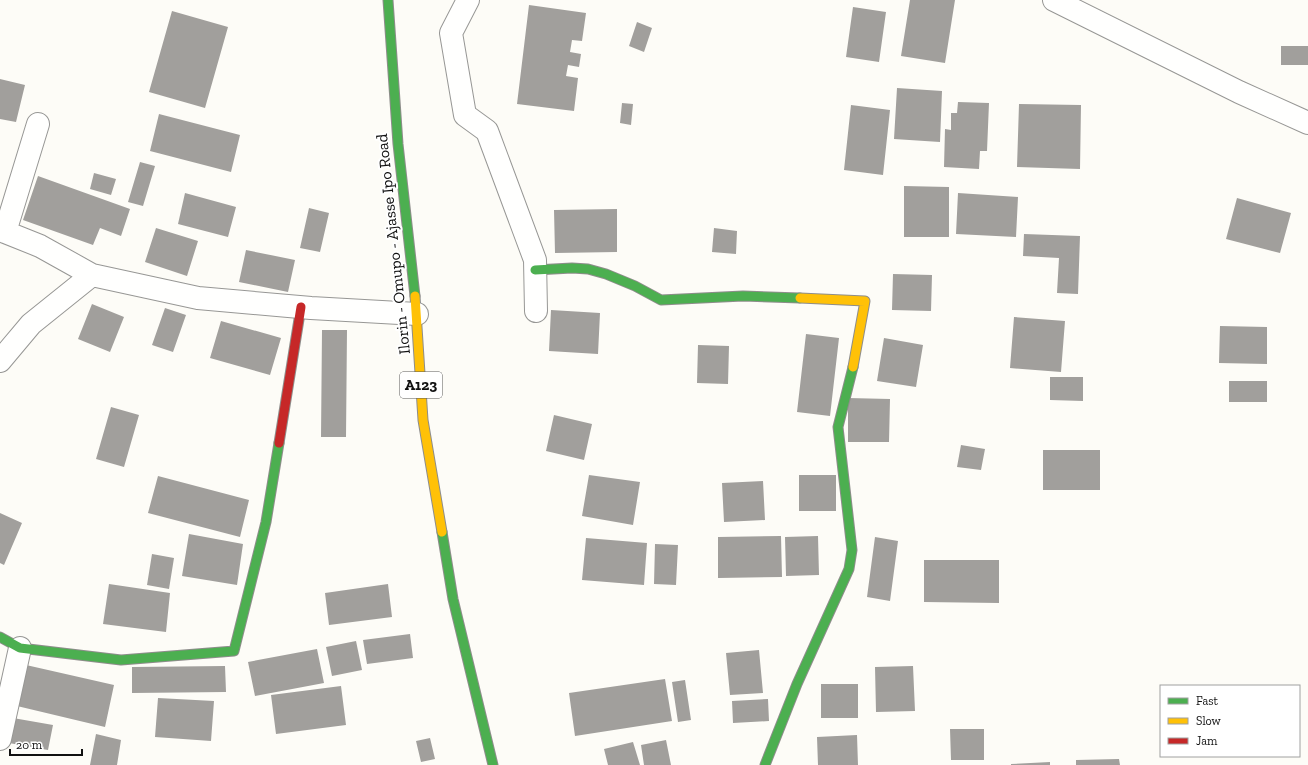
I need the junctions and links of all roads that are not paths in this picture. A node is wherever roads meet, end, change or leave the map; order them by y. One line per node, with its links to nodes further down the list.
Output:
1 (388, 0): 11 (main road, Ilorin - Omupo - Ajasse Ipo Road / A123)
2 (468, 0): 7 (street)
3 (1054, 0): 4 (street)
4 (1308, 123)
5 (38, 124): 6 (street)
6 (2, 231): 8 (street)
7 (535, 270): 10 (street); 17 (main road)
8 (92, 275): 9 (street); 12 (street)
9 (301, 307): 11 (street); 14 (main road)
10 (536, 311)
11 (417, 314): 16 (main road, Ilorin - Omupo - Ajasse Ipo Road / A123)
12 (0, 361)
13 (0, 637): 14 (main road)
14 (20, 648): 15 (street)
15 (0, 739)
16 (493, 765)
17 (765, 765)

